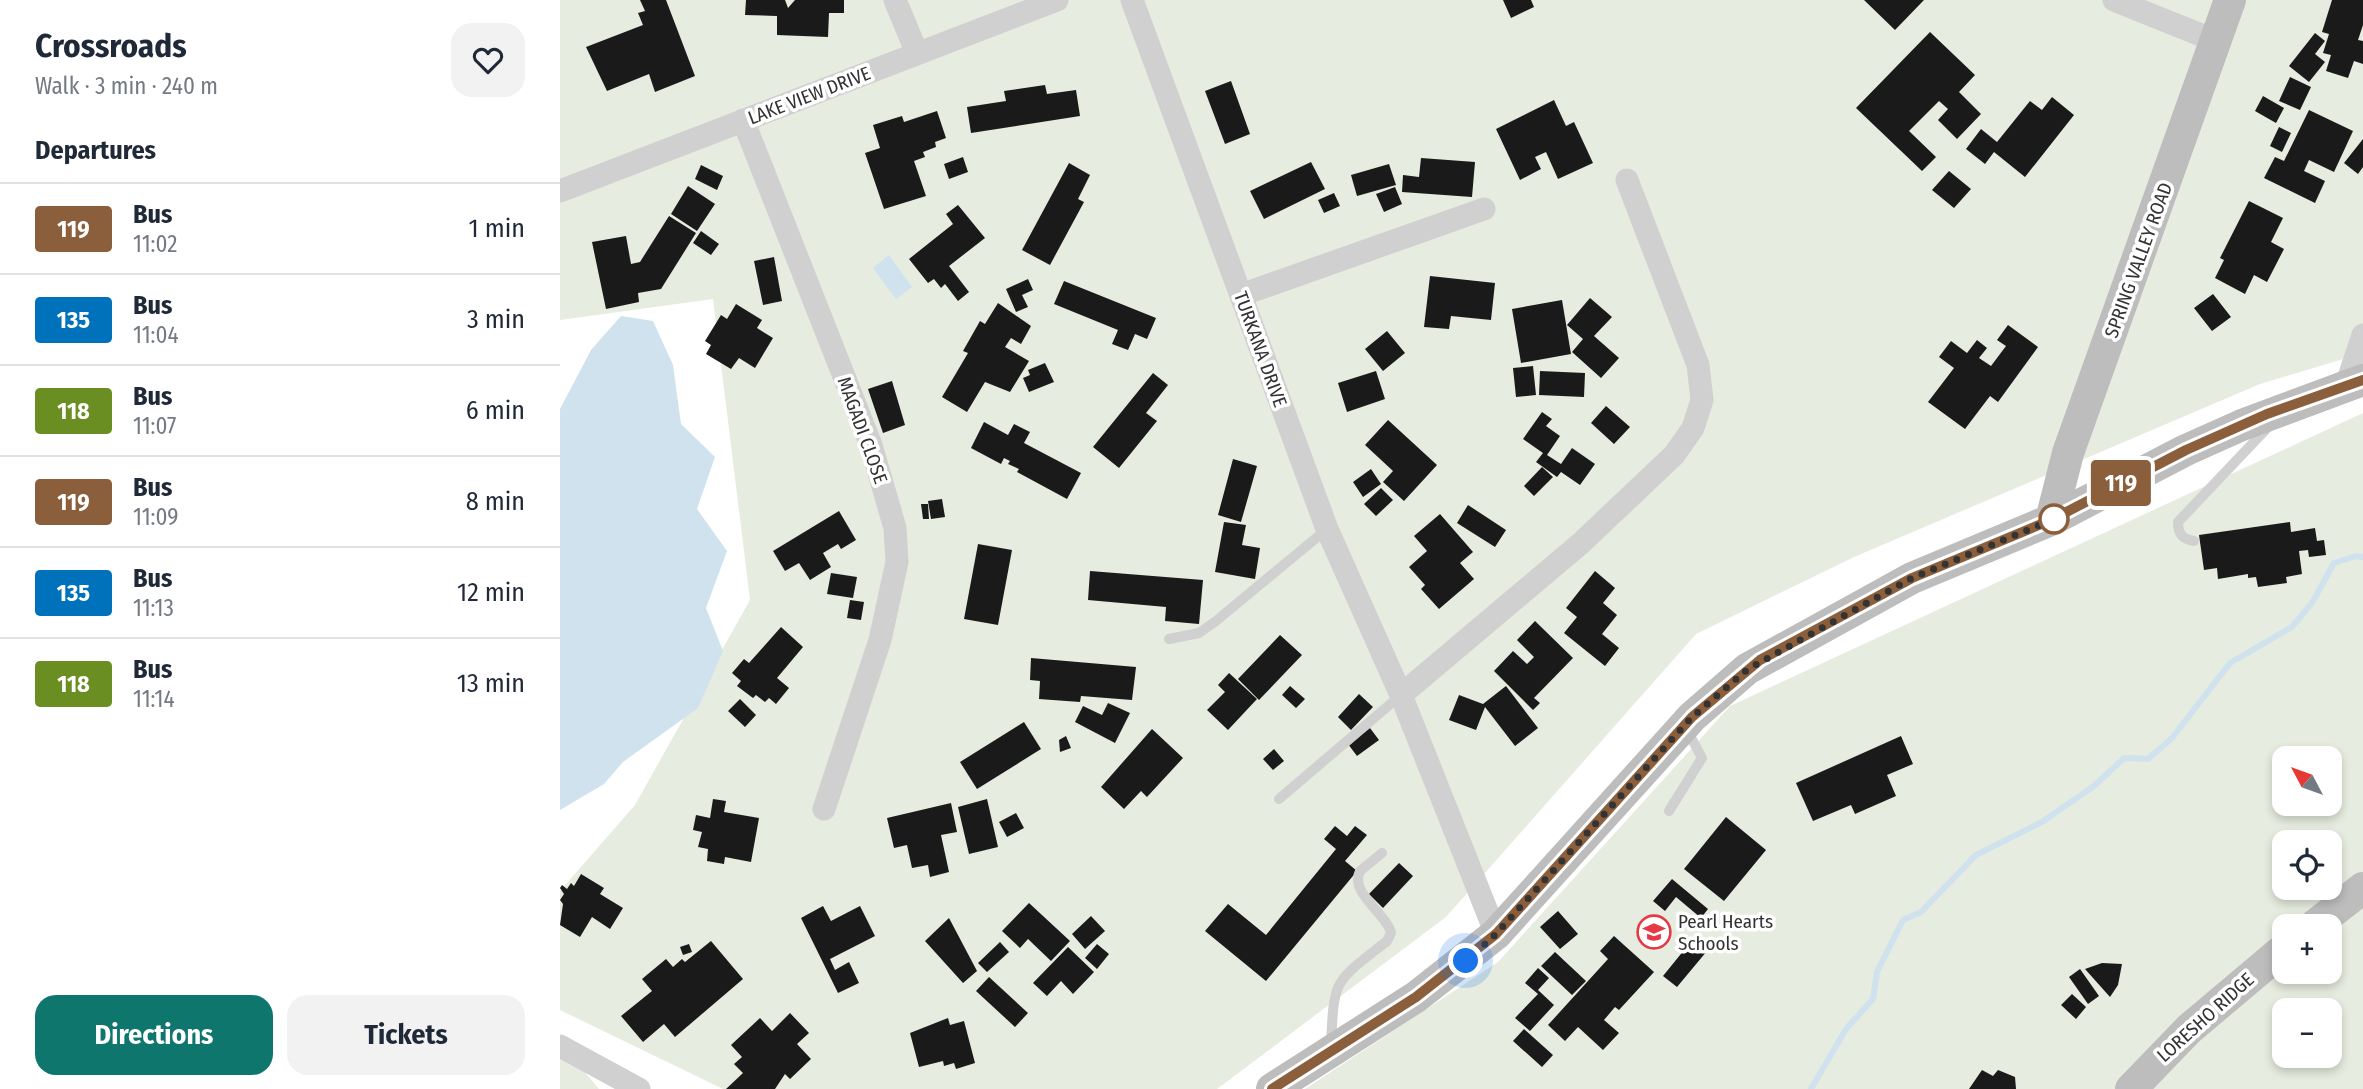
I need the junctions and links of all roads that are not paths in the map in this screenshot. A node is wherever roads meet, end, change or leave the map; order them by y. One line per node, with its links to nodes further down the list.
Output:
1 (895, 0): 7 (street)
2 (1057, 0): 7 (street, LAKE VIEW DRIVE)
3 (1132, 0): 12 (street, TURKANA DRIVE)
4 (2114, 0): 6 (street)
5 (2230, 0): 6 (main road, SPRING VALLEY ROAD)
6 (2216, 41): 16 (main road, SPRING VALLEY ROAD)
7 (917, 54): 8 (street, LAKE VIEW DRIVE)
8 (743, 120): 10 (street, LAKE VIEW DRIVE); 23 (street, MAGADI CLOSE)
9 (1627, 180): 20 (street)
10 (560, 191)
11 (1485, 209): 12 (street)
12 (1241, 295): 17 (street, TURKANA DRIVE)
13 (2363, 335): 14 (street)
14 (2355, 383): 15 (main road)
15 (2287, 407): 16 (main road); 18 (lane)
16 (2051, 520): 21 (main road)
17 (1327, 528): 19 (lane); 20 (street, TURKANA DRIVE)
18 (2194, 541)
19 (1169, 639)
20 (1401, 695): 22 (lane); 28 (street, TURKANA DRIVE)
21 (1684, 725): 24 (lane); 28 (main road)
22 (1279, 799)
23 (824, 809)
24 (1670, 811)
25 (1382, 853): 31 (lane)
26 (2363, 888): 27 (main road)
27 (2329, 914)
28 (1496, 934): 31 (main road)
29 (2272, 959): 34 (main road, LORESHO RIDGE)
30 (560, 1046): 32 (street)
31 (1330, 1052): 33 (main road)
32 (639, 1089)
33 (1272, 1089)
34 (2131, 1089)

